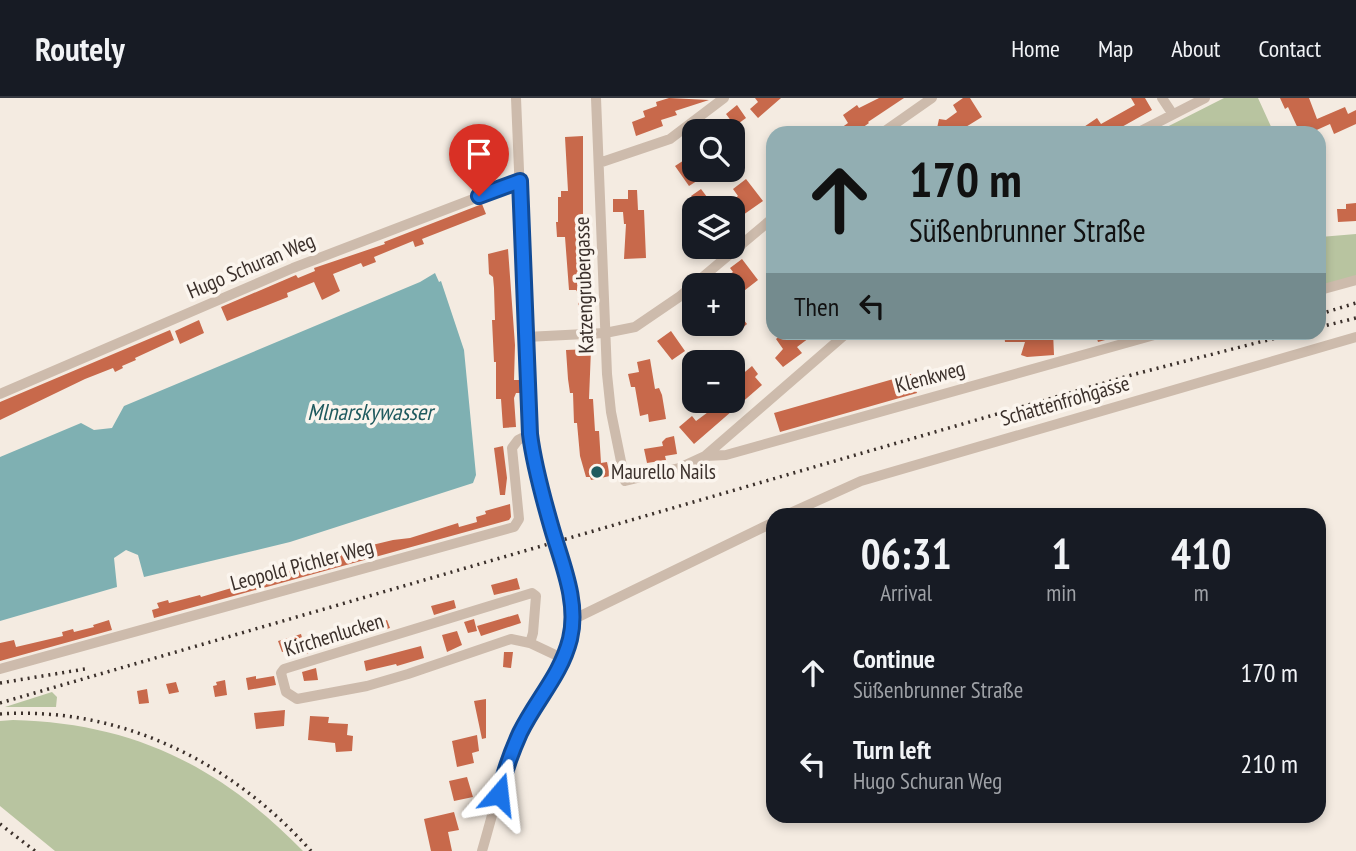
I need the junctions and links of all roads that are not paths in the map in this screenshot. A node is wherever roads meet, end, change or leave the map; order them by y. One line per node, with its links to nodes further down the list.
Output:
1 (516, 98): 11 (street)
2 (596, 98): 10 (street, Katzengrubergasse)
3 (724, 98): 10 (street)
4 (932, 98): 8 (street)
5 (1162, 98): 7 (street)
6 (1205, 98): 7 (street)
7 (1172, 113): 9 (street)
8 (892, 126)
9 (1149, 126)
10 (599, 163): 15 (street, Katzengrubergasse)
11 (520, 181): 16 (street); 20 (street, Hugo Schuran Weg)
12 (766, 224): 15 (street)
13 (1356, 280): 14 (street)
14 (1326, 288)
15 (606, 332): 16 (street); 22 (street, Katzengrubergasse)
16 (526, 337): 21 (street)
17 (1356, 337): 23 (street, Schattenfrohgasse)
18 (839, 340): 22 (street)
19 (1136, 340): 22 (street, Klenkweg)
20 (0, 394)
21 (530, 434): 25 (street); 28 (street, Leopold Pichler Weg)
22 (705, 456)
23 (801, 508)
24 (766, 526): 25 (street)
25 (572, 620): 27 (street)
26 (530, 643): 26 (street, Kirchenlucken); 27 (street, Kirchenlucken)
27 (564, 659): 29 (street)
28 (0, 669)
29 (482, 851)

